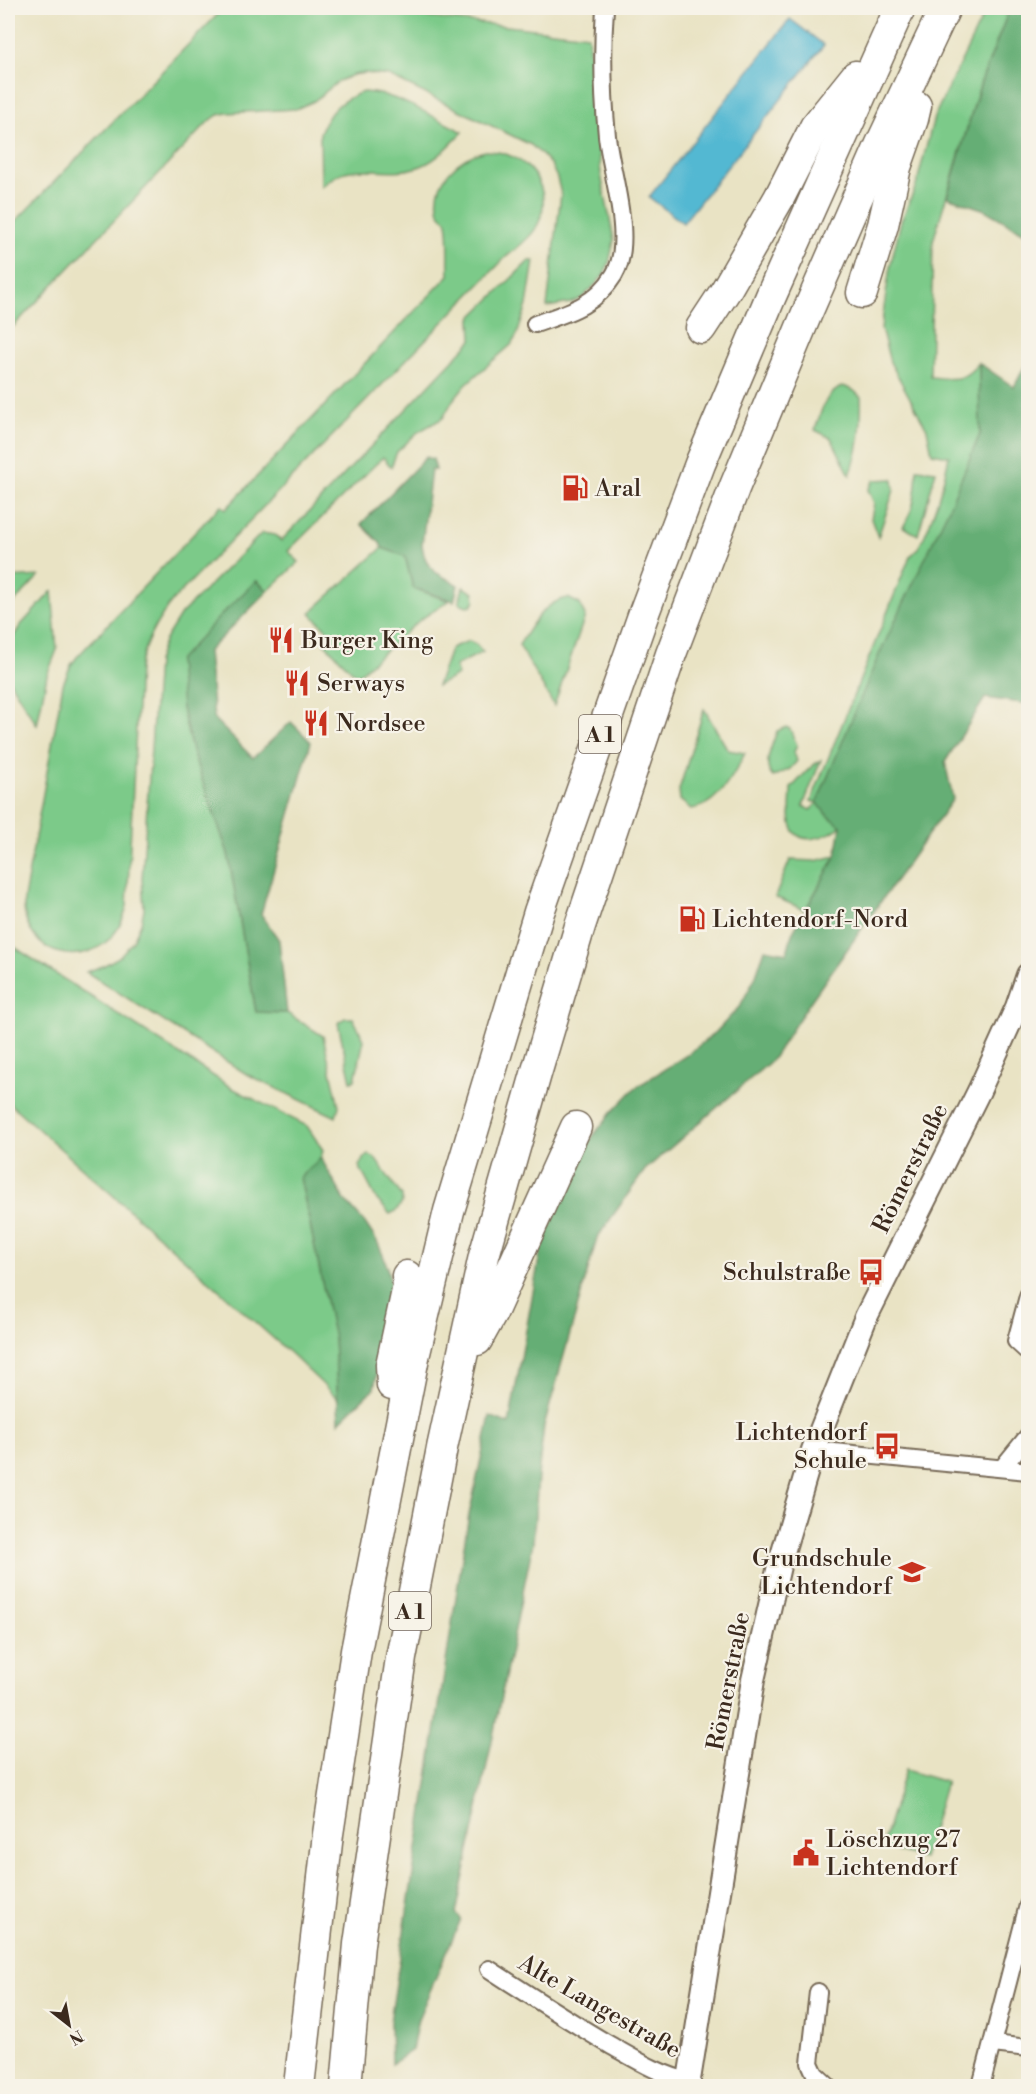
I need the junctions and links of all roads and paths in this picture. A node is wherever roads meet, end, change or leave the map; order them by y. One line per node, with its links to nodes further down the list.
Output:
1 (605, 8): 7 (street)
2 (900, 8): 4 (highway, A 1)
3 (945, 8): 5 (highway, A 1)
4 (884, 40): 8 (highway); 17 (highway, A 1)
5 (927, 44): 6 (highway); 14 (highway, A 1)
6 (862, 293)
7 (535, 324)
8 (701, 328)
9 (1029, 975): 16 (street, Römerstraße)
10 (576, 1127): 14 (highway)
11 (407, 1276): 17 (highway)
12 (1029, 1296): 13 (street)
13 (1029, 1352)
14 (460, 1372): 27 (highway, A 1)
15 (1029, 1436): 18 (street)
16 (813, 1450): 18 (street); 25 (street, Römerstraße)
17 (394, 1455): 26 (highway, A 1)
18 (1002, 1468): 19 (street)
19 (1029, 1471)
20 (1029, 1905): 23 (street)
21 (489, 1969): 25 (street, Alte Langestraße)
22 (818, 1992): 28 (street)
23 (993, 2044): 24 (street); 29 (street)
24 (1029, 2048)
25 (689, 2084)
26 (299, 2086)
27 (346, 2086)
28 (828, 2086)
29 (981, 2086)

